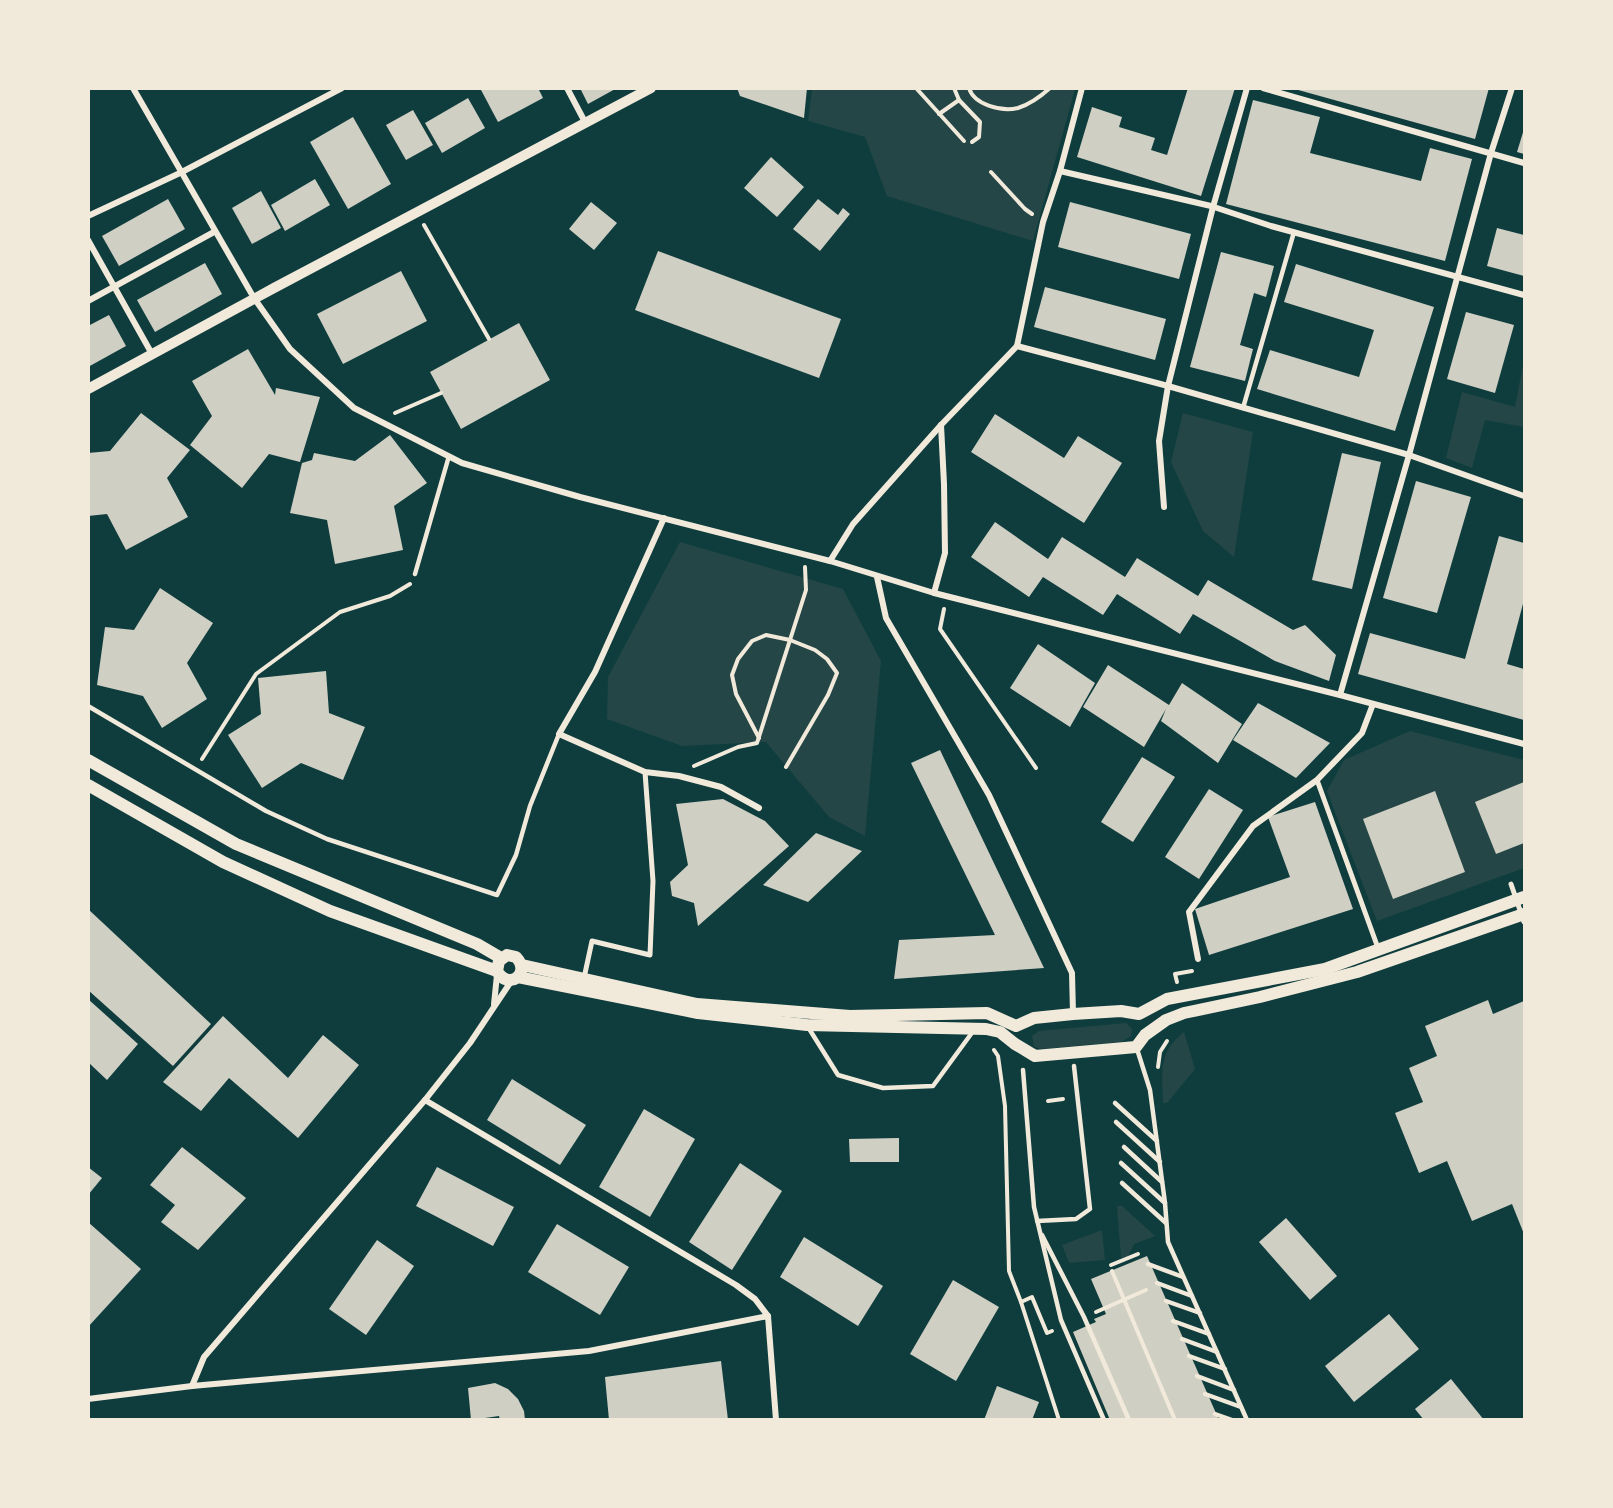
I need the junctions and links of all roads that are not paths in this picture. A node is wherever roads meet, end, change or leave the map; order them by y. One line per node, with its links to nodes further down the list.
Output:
1 (133, 88): 13 (street)
2 (342, 88): 13 (street)
3 (567, 88): 9 (street)
4 (651, 88): 9 (street)
5 (1082, 88): 12 (street)
6 (1247, 88): 14 (street)
7 (1263, 88): 10 (street)
8 (1512, 88): 10 (street)
9 (586, 123): 22 (street)
10 (1491, 153): 11 (street); 19 (street)
11 (1524, 163)
12 (1060, 171): 14 (street); 24 (street)
13 (180, 173): 15 (street); 16 (street)
14 (1213, 207): 17 (street); 26 (street)
15 (88, 216)
16 (214, 232): 20 (street); 22 (street)
17 (1294, 232): 19 (street); 28 (lane)
18 (88, 240): 20 (street)
19 (1458, 278): 21 (street); 30 (street)
20 (115, 287): 23 (street); 25 (street)
21 (1524, 295)
22 (255, 298): 25 (street); 31 (street)
23 (88, 302)
24 (1017, 346): 26 (street); 29 (street)
25 (152, 354): 27 (street)
26 (1168, 386): 28 (street); 33 (street)
27 (88, 389)
28 (1243, 409): 30 (street)
29 (941, 425): 35 (street); 38 (street)
30 (1409, 455): 32 (street); 39 (street)
31 (449, 456): 34 (street); 36 (lane)
32 (1524, 496)
33 (1164, 507)
34 (664, 518): 35 (street); 42 (street)
35 (830, 561): 37 (street)
36 (415, 574)
37 (877, 577): 38 (street); 58 (street)
38 (934, 593): 39 (street)
39 (1340, 695): 40 (street)
40 (1373, 704): 43 (street); 46 (street)
41 (88, 706): 42 (lane)
42 (559, 734): 45 (street)
43 (1524, 744)
44 (88, 760): 54 (main road)
45 (645, 772): 48 (street); 56 (street)
46 (1317, 780): 52 (street); 53 (street)
47 (88, 785): 54 (main road)
48 (759, 808)
49 (1511, 885): 50 (street)
50 (1521, 899): 51 (street); 52 (main road)
51 (1524, 917): 63 (main road)
52 (1378, 950): 59 (main road)
53 (1198, 959)
54 (499, 964): 55 (main road); 55 (main road); 57 (street)
55 (517, 974): 56 (main road); 57 (street)
56 (582, 983): 60 (main road); 61 (main road)
57 (494, 1007): 68 (street)
58 (1073, 1014): 59 (main road); 61 (main road)
59 (1139, 1014): 63 (main road)
60 (807, 1025): 62 (main road); 62 (lane)
61 (1016, 1026): 64 (main road)
62 (981, 1029): 64 (main road)
63 (1145, 1035): 65 (main road)
64 (1015, 1044): 65 (main road)
65 (1136, 1047): 71 (lane)
66 (1074, 1066): 78 (lane)
67 (1023, 1070): 78 (lane)
68 (425, 1100): 87 (street); 95 (street)
69 (1115, 1102): 71 (lane)
70 (1116, 1122): 73 (lane)
71 (1157, 1141): 73 (lane)
72 (1124, 1147): 75 (lane)
73 (1160, 1162): 75 (lane)
74 (1121, 1163): 77 (lane)
75 (1162, 1182): 77 (lane)
76 (1122, 1183): 79 (lane)
77 (1165, 1203): 79 (lane)
78 (1037, 1221): 80 (lane)
79 (1166, 1223): 82 (lane)
80 (1038, 1227): 102 (lane); 103 (lane)
81 (1148, 1264): 82 (lane)
82 (1184, 1277): 84 (lane)
83 (1157, 1283): 84 (lane)
84 (1192, 1296): 86 (lane)
85 (1166, 1301): 86 (lane)
86 (1200, 1313): 89 (lane)
87 (768, 1316): 95 (street); 101 (street)
88 (1173, 1321): 89 (lane)
89 (1209, 1334): 91 (lane)
90 (1182, 1339): 91 (lane)
91 (1217, 1352): 93 (lane)
92 (1189, 1356): 93 (lane)
93 (1225, 1369): 96 (lane)
94 (1197, 1376): 96 (lane)
95 (192, 1386): 98 (street)
96 (1234, 1390): 99 (lane)
97 (1205, 1394): 99 (lane)
98 (88, 1399)
99 (1242, 1407): 105 (lane)
100 (1215, 1414): 104 (lane)
101 (776, 1419)
102 (1104, 1419)
103 (1129, 1419)
104 (1232, 1419)
105 (1247, 1419)

